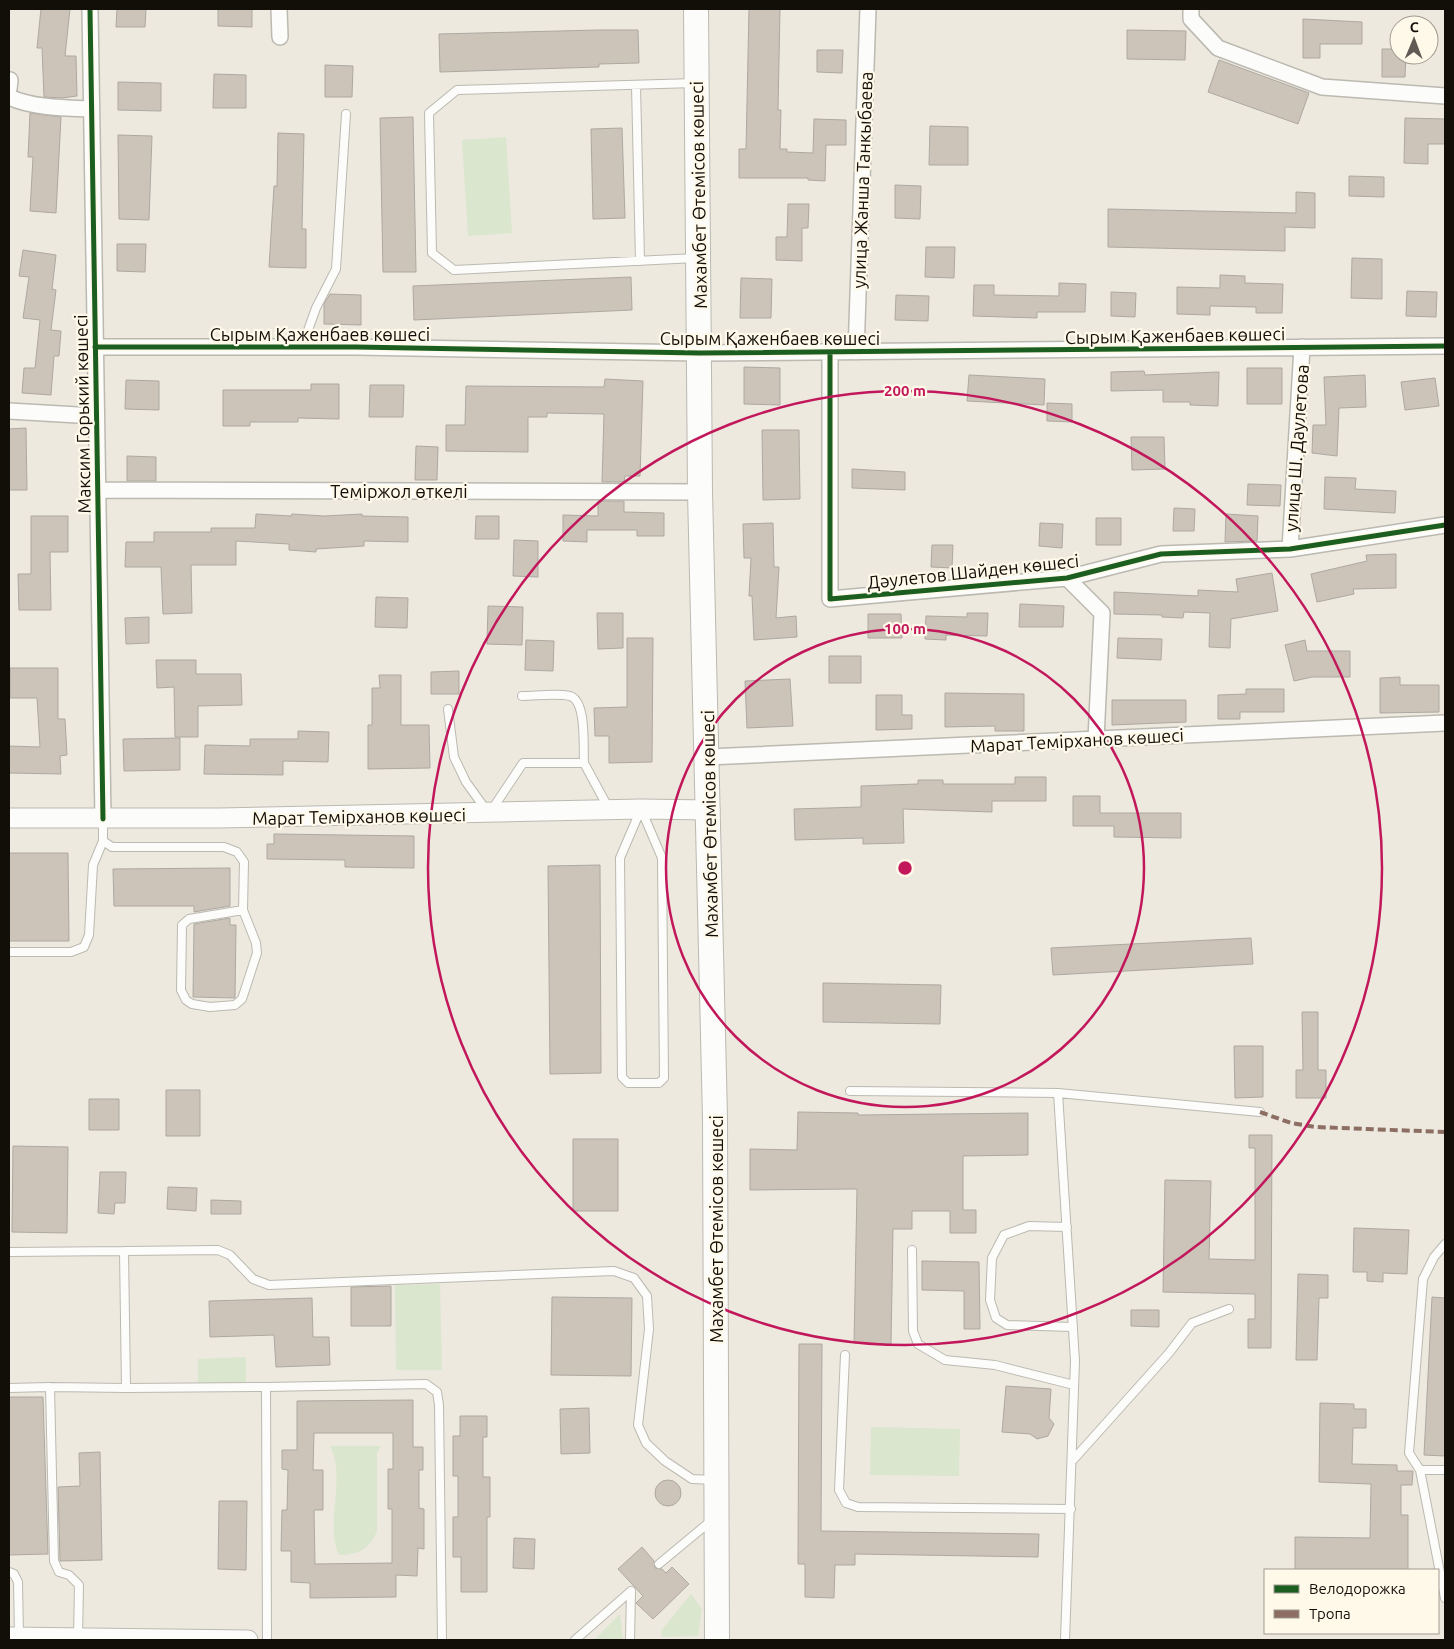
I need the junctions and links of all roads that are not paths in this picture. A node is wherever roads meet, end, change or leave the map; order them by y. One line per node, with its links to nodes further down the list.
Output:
1 (90, 9): 11 (street, Максим Горький көшесі)
2 (279, 9): 6 (street)
3 (696, 9): 7 (main road, Махамбет Өтемісов көшесі)
4 (868, 9): 20 (street, улица Жанша Танкыбаева)
5 (1191, 9): 9 (street)
6 (280, 37)
7 (697, 83): 8 (lane); 13 (main road, Махамбет Өтемісов көшесі)
8 (636, 85): 14 (lane); 14 (lane)
9 (1445, 96)
10 (9, 97): 11 (street)
11 (91, 109): 16 (street, Максим Горький көшесі)
12 (346, 114): 17 (lane)
13 (699, 258): 14 (lane); 21 (main road, Махамбет Өтемісов көшесі)
14 (640, 261)
15 (1445, 346): 18 (street, Сырым Қаженбаев көшесі)
16 (95, 347): 17 (street, Сырым Қаженбаев көшесі); 23 (street, Максим Горький көшесі)
17 (302, 347): 21 (street, Сырым Қаженбаев көшесі)
18 (1302, 347): 20 (street, Сырым Қаженбаев көшесі); 27 (street, улица Ш. Даулетова)
19 (830, 352): 20 (street, Сырым Қаженбаев көшесі); 21 (street, Сырым Қаженбаев көшесі); 28 (street, Дәулетов Шайден көшесі)
20 (856, 352)
21 (700, 354): 25 (main road, Махамбет Өтемісов көшесі)
22 (9, 411): 23 (street)
23 (95, 416): 24 (street, Максим Горький көшесі)
24 (97, 490): 25 (street, Теміржол өткелі); 40 (street, Максим Горький көшесі)
25 (700, 492): 33 (main road, Махамбет Өтемісов көшесі)
26 (1445, 525): 27 (street, Дәулетов Шайден көшесі)
27 (1290, 550): 28 (street, Дәулетов Шайден көшесі)
28 (1067, 578): 32 (street)
29 (522, 696): 34 (lane)
30 (448, 709): 38 (lane)
31 (1445, 723): 32 (street, Марат Темірханов көшесі)
32 (1096, 739): 33 (street, Марат Темірханов көшесі)
33 (708, 757): 36 (main road, Махамбет Өтемісов көшесі)
34 (584, 763): 37 (lane); 38 (lane)
35 (641, 809): 35 (lane); 36 (street, Марат Темірханов көшесі); 37 (street, Марат Темірханов көшесі)
36 (710, 810): 63 (main road, Махамбет Өтемісов көшесі)
37 (610, 811): 38 (street, Марат Темірханов көшесі)
38 (489, 814): 40 (street, Марат Темірханов көшесі)
39 (9, 818): 40 (street, Марат Темірханов көшесі)
40 (103, 819): 41 (lane)
41 (103, 841): 42 (lane); 43 (lane)
42 (243, 910): 42 (lane)
43 (9, 952)
44 (850, 1092): 45 (lane)
45 (1058, 1093): 46 (lane); 47 (lane)
46 (1260, 1112)
47 (1067, 1227): 53 (lane); 53 (lane)
48 (1445, 1244): 61 (lane)
49 (912, 1250): 55 (lane)
50 (124, 1251): 51 (lane); 59 (lane); 63 (lane)
51 (9, 1252)
52 (1229, 1309): 60 (lane)
53 (1073, 1327): 55 (lane)
54 (845, 1354): 64 (lane)
55 (1074, 1385): 60 (lane)
56 (50, 1387): 58 (lane); 59 (lane); 70 (lane)
57 (266, 1387): 59 (lane); 73 (lane); 74 (lane)
58 (9, 1388)
59 (126, 1388)
60 (1073, 1460): 64 (lane)
61 (1420, 1470): 62 (lane); 68 (lane)
62 (1445, 1470)
63 (716, 1480): 65 (main road, Махамбет Өтемісов көшесі)
64 (1071, 1509): 78 (lane)
65 (717, 1515): 66 (lane); 77 (main road, Махамбет Өтемісов көшесі)
66 (659, 1564)
67 (9, 1572): 69 (lane)
68 (1445, 1598)
69 (14, 1637): 70 (street)
70 (78, 1638): 71 (street)
71 (162, 1640): 72 (street)
72 (248, 1640)
73 (267, 1640)
74 (442, 1640)
75 (575, 1640): 76 (lane)
76 (630, 1640)
77 (717, 1640)
78 (1065, 1640)

